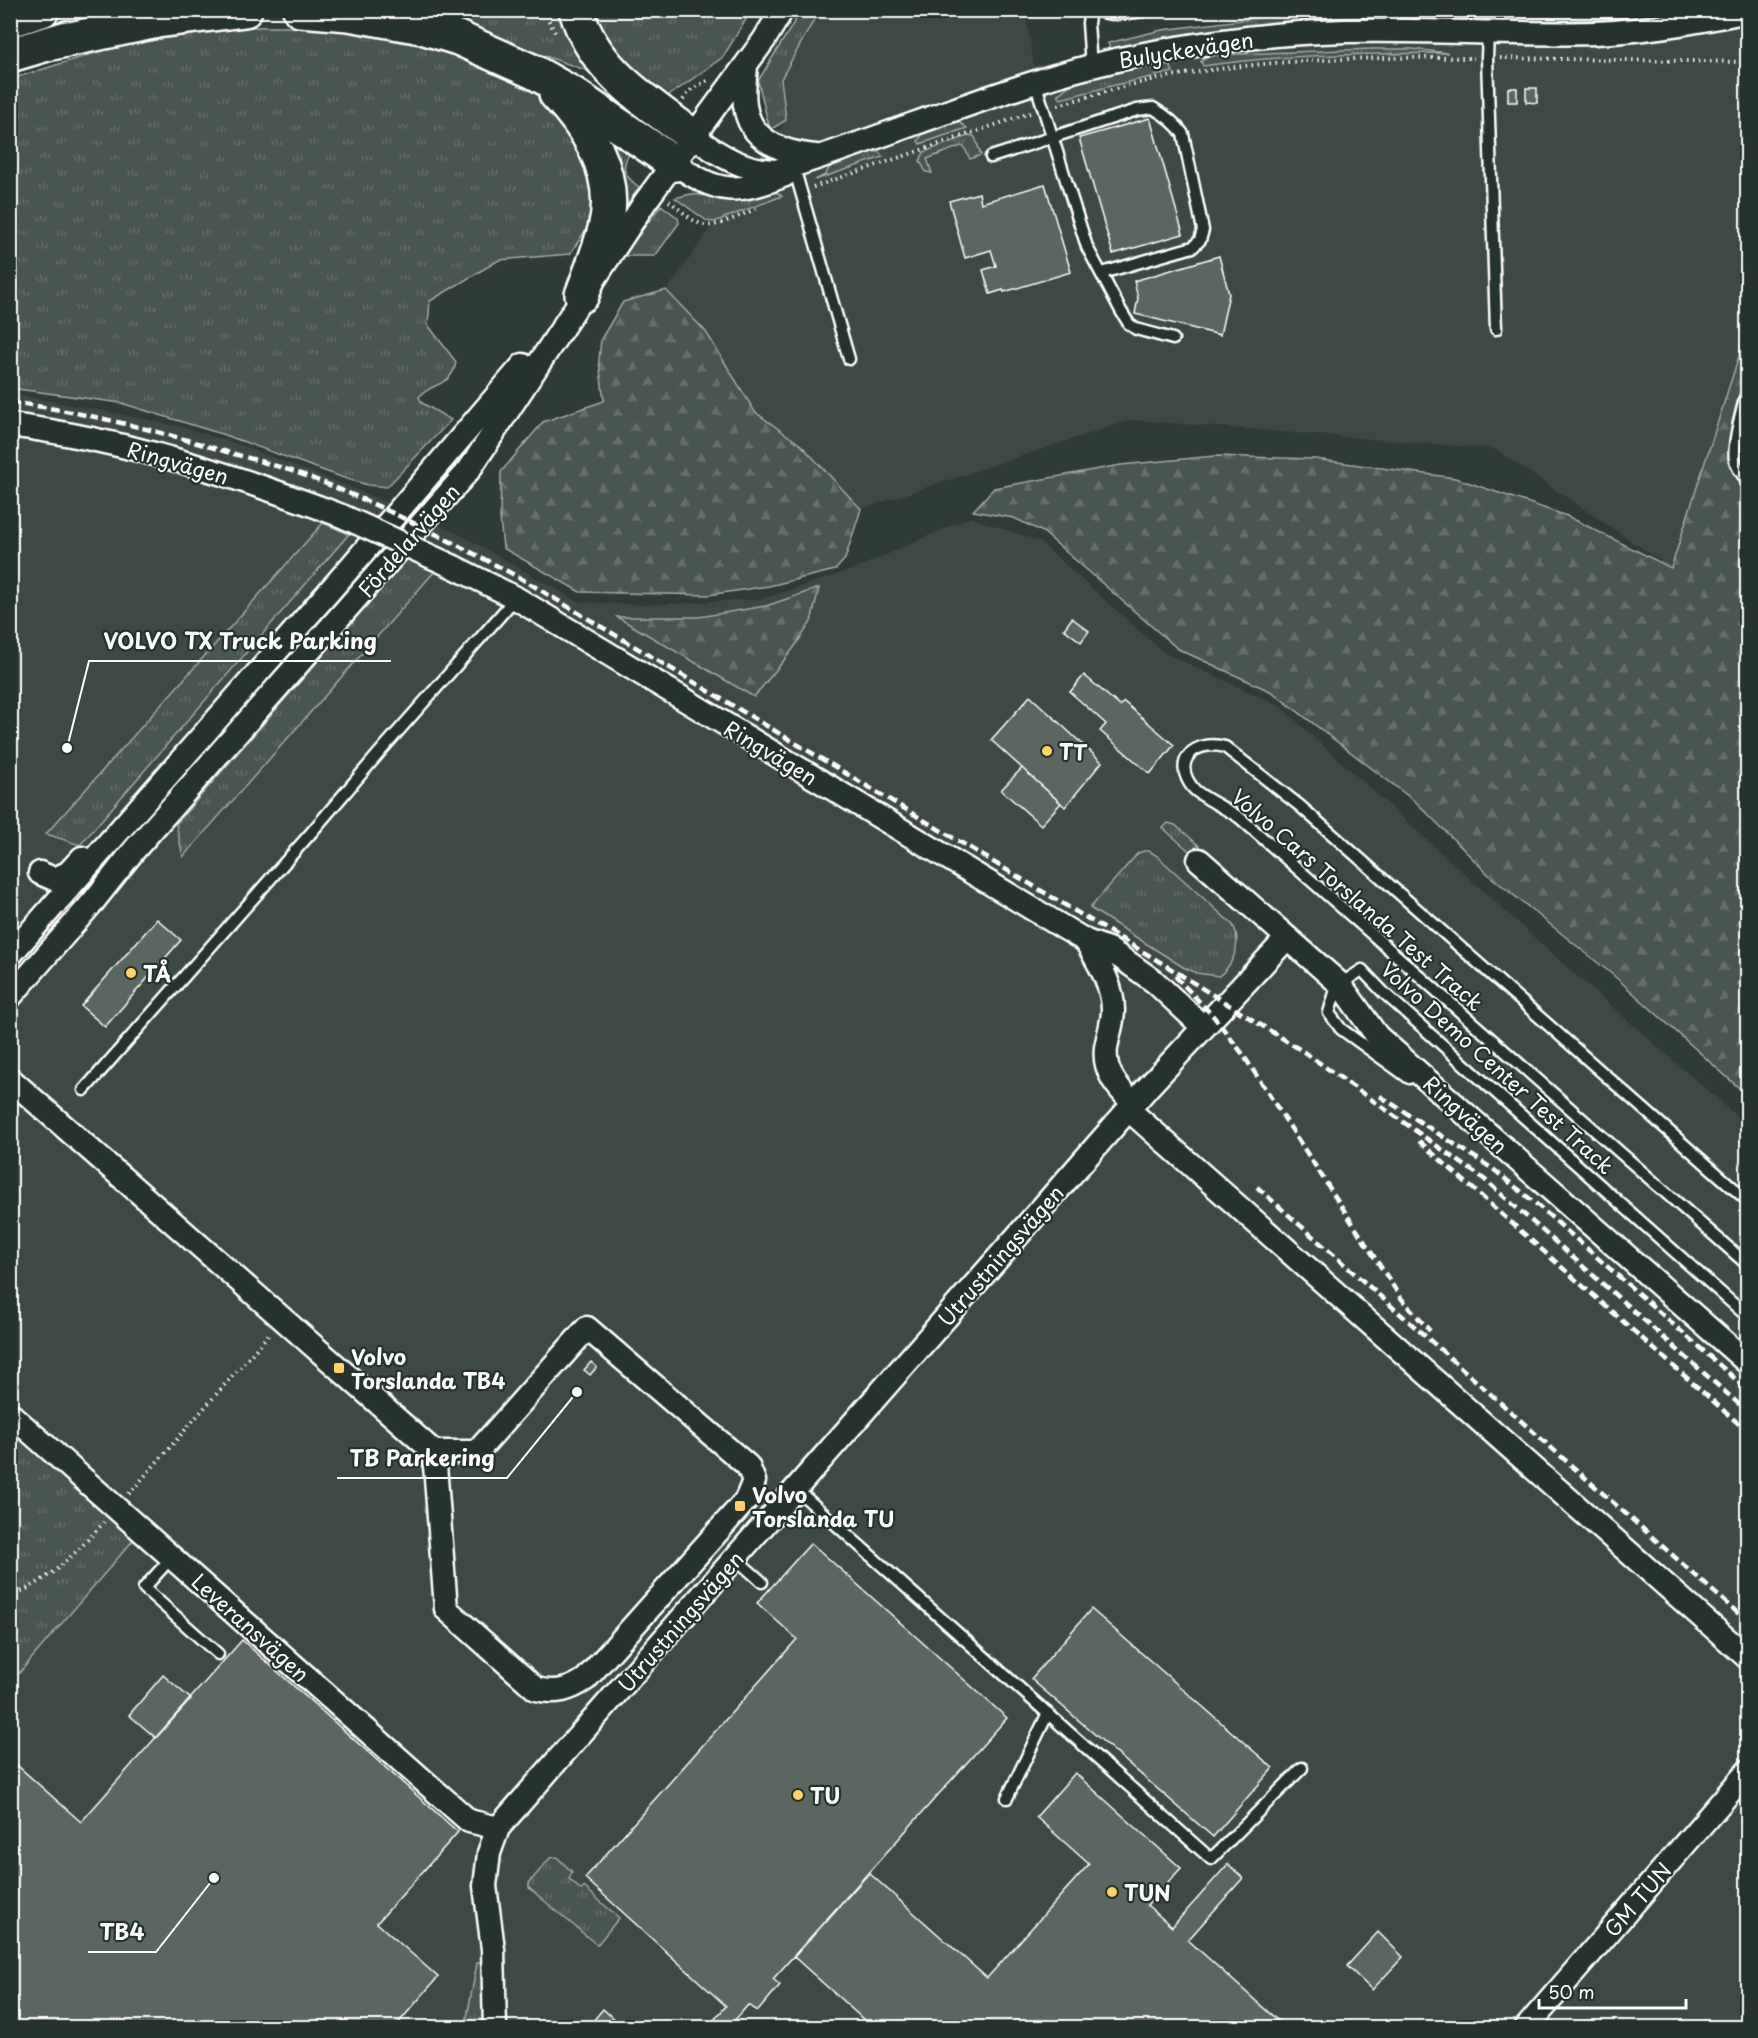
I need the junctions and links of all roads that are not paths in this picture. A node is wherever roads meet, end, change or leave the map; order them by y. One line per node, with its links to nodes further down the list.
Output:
1 (42, 10): 11 (main road)
2 (158, 10): 14 (main road)
3 (245, 10): 14 (main road)
4 (300, 10): 18 (main road)
5 (576, 10): 20 (main road)
6 (782, 10): 16 (street, Fördelarvägen)
7 (1090, 10): 17 (lane)
8 (1097, 10): 9 (lane)
9 (1150, 10)
10 (1748, 11): 13 (street, Bulyckevägen)
11 (10, 20)
12 (1391, 21): 13 (street, Bulyckevägen); 17 (street, Bulyckevägen)
13 (1488, 32): 27 (lane)
14 (47, 44): 15 (main road)
15 (10, 55)
16 (746, 65): 20 (street, Fördelarvägen); 24 (street)
17 (1091, 66): 19 (street, Bulyckevägen)
18 (534, 72): 23 (main road); 26 (main road)
19 (1035, 82): 21 (lane); 24 (street, Bulyckevägen)
20 (694, 137): 23 (street, Fördelarvägen); 24 (street, Bulyckevägen)
21 (1052, 137): 22 (lane); 25 (lane); 25 (lane)
22 (991, 157)
23 (675, 164): 24 (street, Bulyckevägen); 26 (street, Fördelarvägen)
24 (805, 164): 29 (lane)
25 (1102, 273): 28 (lane)
26 (582, 295): 34 (street, Fördelarvägen); 37 (street, Fördelarvägen)
27 (1496, 329)
28 (1173, 339)
29 (849, 359)
30 (1748, 389): 32 (lane)
31 (10, 425): 33 (street, Ringvägen, bridge)
32 (1748, 481)
33 (514, 597): 41 (street, Ringvägen); 48 (lane)
34 (119, 832): 36 (street, Fördelarvägen); 39 (street, Fördelarvägen)
35 (1199, 860): 40 (street, Ringvägen)
36 (40, 873)
37 (92, 903): 38 (street, Fördelarvägen); 45 (street, Fördelarvägen)
38 (59, 928): 39 (street, Fördelarvägen); 43 (street)
39 (20, 932): 42 (street, Fördelarvägen)
40 (1287, 938): 44 (street, Ringvägen); 46 (street)
41 (1086, 941): 46 (street, Ringvägen); 49 (street, Ringvägen)
42 (10, 955)
43 (10, 982)
44 (1340, 984): 52 (lane, Volvo Demo Center Test Track); 53 (street, Ringvägen)
45 (10, 997)
46 (1203, 1027): 49 (street, Utrustningsvägen)
47 (10, 1079): 55 (street)
48 (84, 1090)
49 (1131, 1107): 56 (street, Utrustningsvägen); 61 (street, Ringvägen)
50 (1748, 1201): 51 (lane, Volvo Cars Torslanda Test Track)
51 (1748, 1265)
52 (1748, 1317)
53 (1748, 1363)
54 (10, 1414): 57 (street, Leveransvägen)
55 (434, 1452): 55 (street)
56 (796, 1489): 58 (street, Utrustningsvägen); 62 (lane)
57 (172, 1556): 60 (lane); 66 (street, Leveransvägen)
58 (735, 1558): 59 (lane); 66 (street, Utrustningsvägen)
59 (762, 1582)
60 (218, 1654)
61 (1748, 1658)
62 (1048, 1713): 63 (lane); 65 (lane)
63 (1302, 1768)
64 (1748, 1771): 68 (street, GM TUN)
65 (1007, 1798)
66 (498, 1828): 67 (street, Utrustningsvägen)
67 (495, 2028)
68 (1526, 2028)

